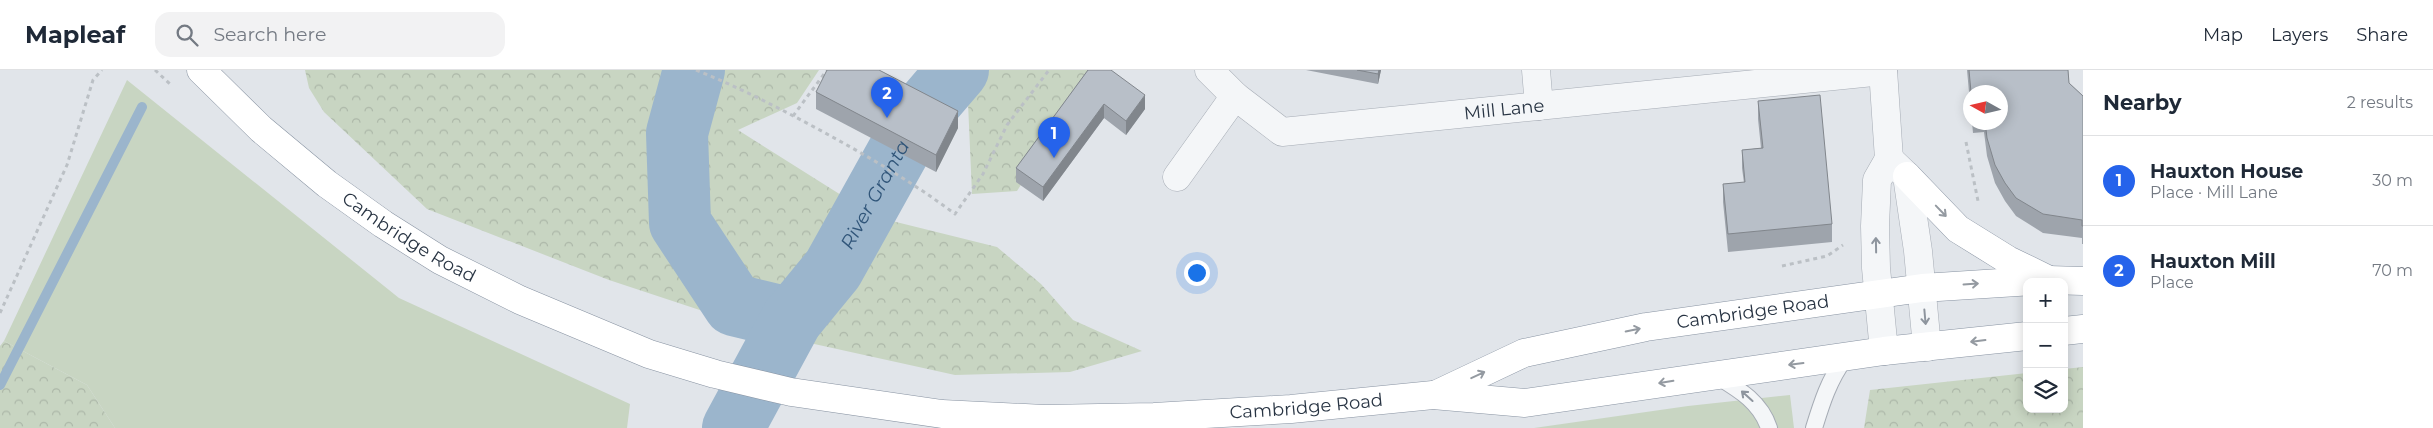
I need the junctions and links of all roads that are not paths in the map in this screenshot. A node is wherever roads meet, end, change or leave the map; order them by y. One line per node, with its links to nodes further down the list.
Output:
1 (201, 70): 22 (highway, Cambridge Road)
2 (1209, 70): 5 (street, Mill Lane)
3 (1536, 70): 6 (street)
4 (1883, 71): 6 (street, Mill Lane); 7 (street)
5 (1235, 96): 6 (street, Mill Lane); 8 (street)
6 (1539, 106)
7 (1898, 167): 9 (highway, one-way to 9); 13 (street); 14 (street, one-way to 7)
8 (1177, 177)
9 (2044, 278)
10 (2068, 281): 11 (highway, Cambridge Road)
11 (2083, 281)
12 (2023, 282): 13 (highway, Cambridge Road, one-way to 12)
13 (1922, 288): 14 (highway, Cambridge Road); 18 (street, one-way to 18)
14 (1878, 293): 19 (street); 22 (highway, Cambridge Road, one-way to 14)
15 (2083, 329): 16 (highway)
16 (2068, 331)
17 (2023, 336): 18 (highway, Cambridge Road, one-way to 18)
18 (1928, 347): 19 (highway, Cambridge Road)
19 (1884, 352): 20 (highway, Cambridge Road)
20 (1845, 358): 21 (highway, Cambridge Road, one-way to 21); 24 (lane)
21 (1714, 375): 22 (highway, Cambridge Road, one-way to 22); 23 (lane, one-way to 21)
22 (1433, 395)
23 (1769, 428)
24 (1814, 428)

